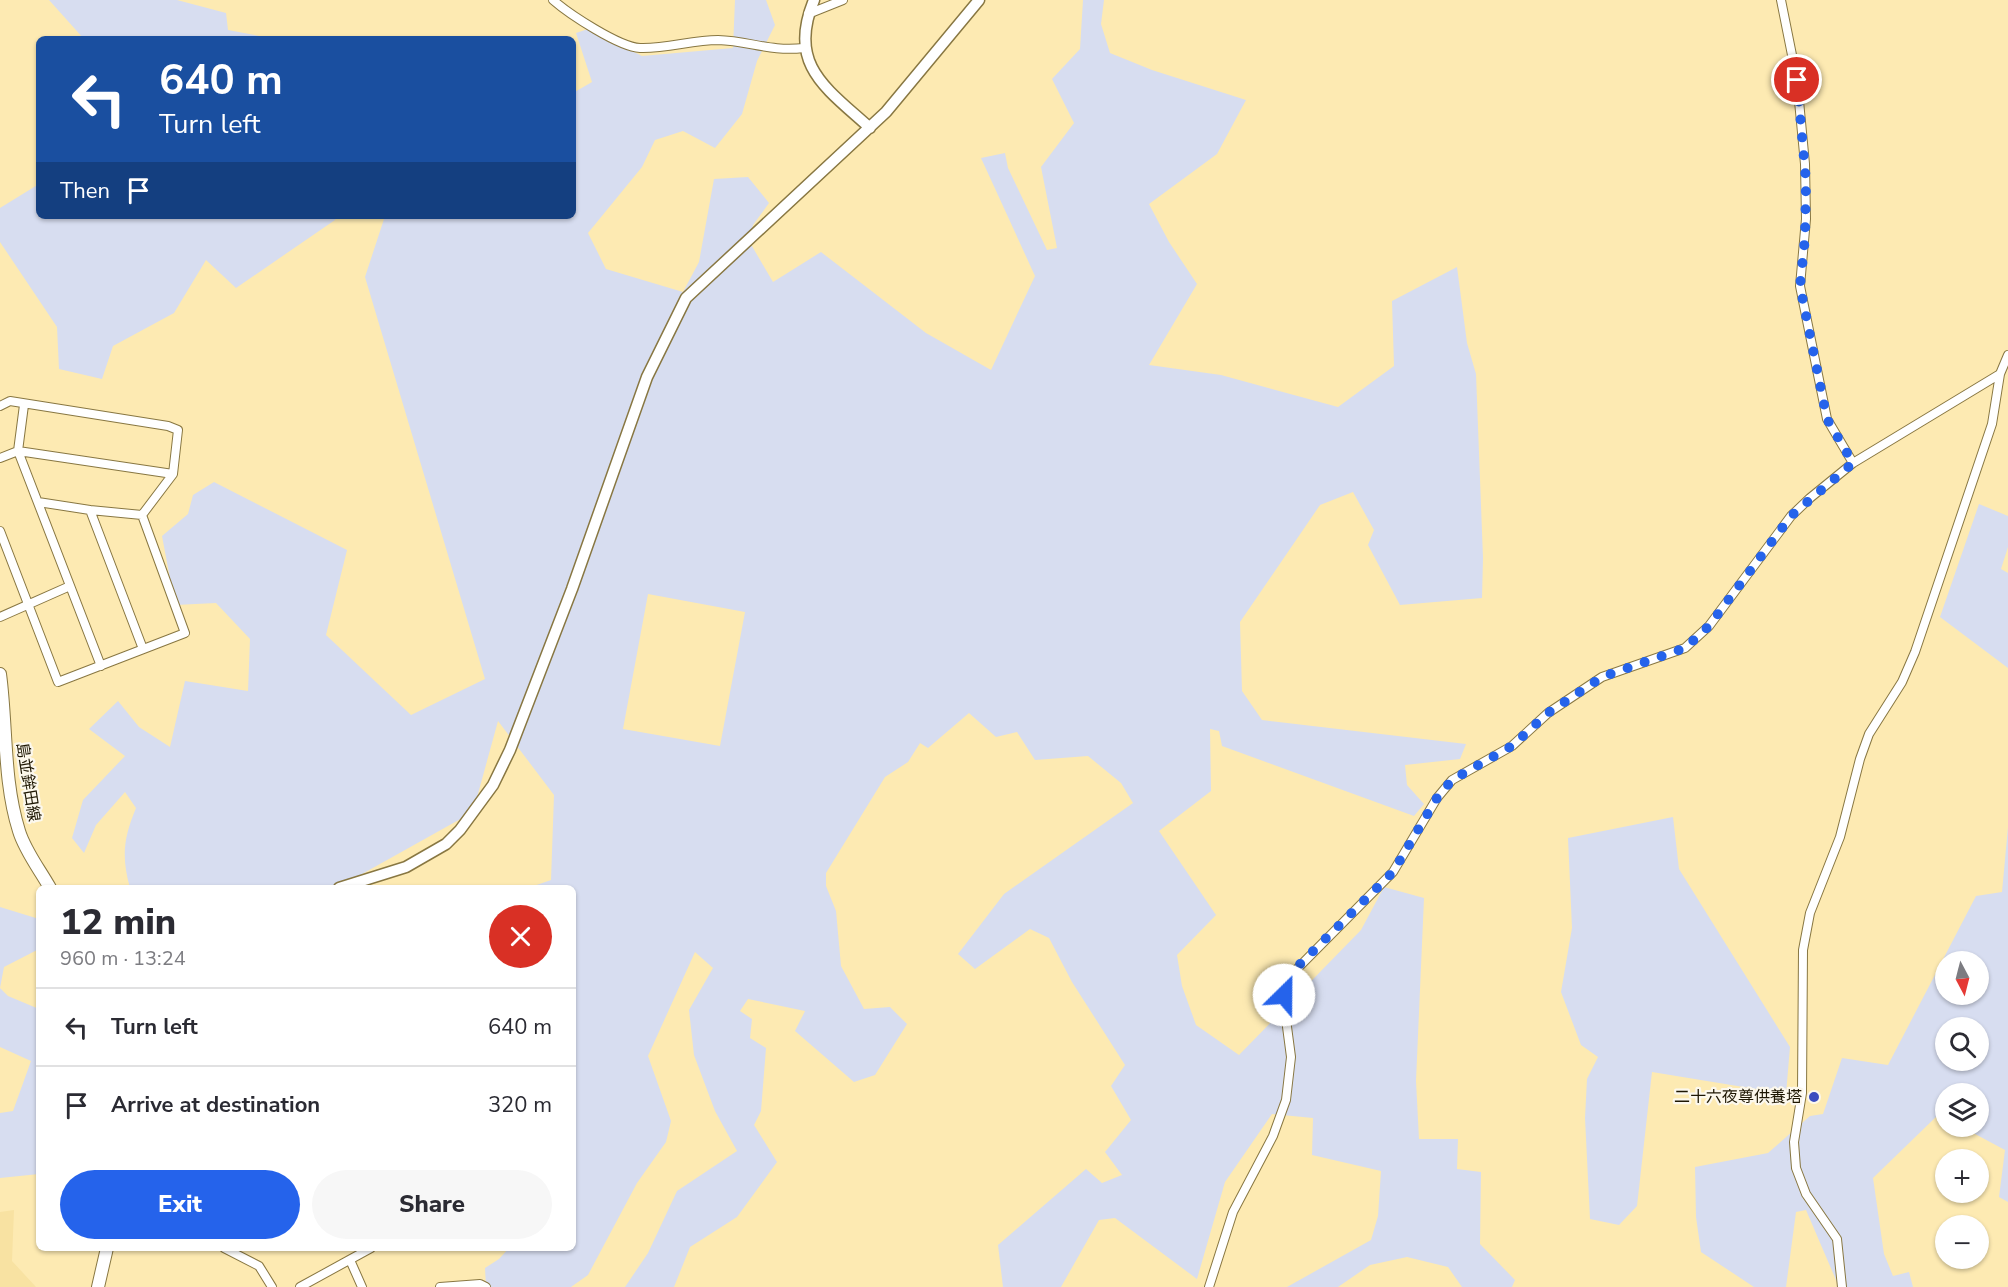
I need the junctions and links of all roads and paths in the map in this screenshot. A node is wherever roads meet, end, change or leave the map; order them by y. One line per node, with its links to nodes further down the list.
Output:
1 (553, 0): 7 (street)
2 (814, 0): 6 (street)
3 (843, 0): 6 (street)
4 (979, 0): 8 (street)
5 (1781, 0): 15 (street)
6 (808, 14): 7 (street)
7 (804, 48): 8 (street)
8 (870, 128): 28 (street)
9 (2008, 355): 10 (street)
10 (2000, 374): 15 (street); 40 (street)
11 (24, 405): 12 (street); 13 (street); 16 (street)
12 (0, 406)
13 (18, 451): 14 (street); 16 (street); 17 (street)
14 (0, 458)
15 (1853, 463): 39 (street)
16 (173, 474): 19 (street)
17 (38, 502): 18 (street); 21 (street)
18 (90, 510): 19 (street); 24 (street)
19 (142, 515): 24 (street)
20 (0, 531): 22 (street)
21 (70, 586): 22 (street); 25 (street)
22 (29, 604): 23 (street); 25 (street)
23 (0, 617)
24 (143, 649): 25 (street)
25 (101, 666)
26 (0, 674): 27 (main road, 島並鉾田線)
27 (48, 885)
28 (349, 885)
29 (106, 1251): 33 (main road)
30 (230, 1251): 34 (street)
31 (366, 1251): 32 (street)
32 (350, 1260): 35 (street); 36 (street)
33 (98, 1287)
34 (272, 1287)
35 (300, 1287)
36 (362, 1287)
37 (440, 1287): 38 (street)
38 (486, 1287)
39 (1209, 1287)
40 (1842, 1287)

